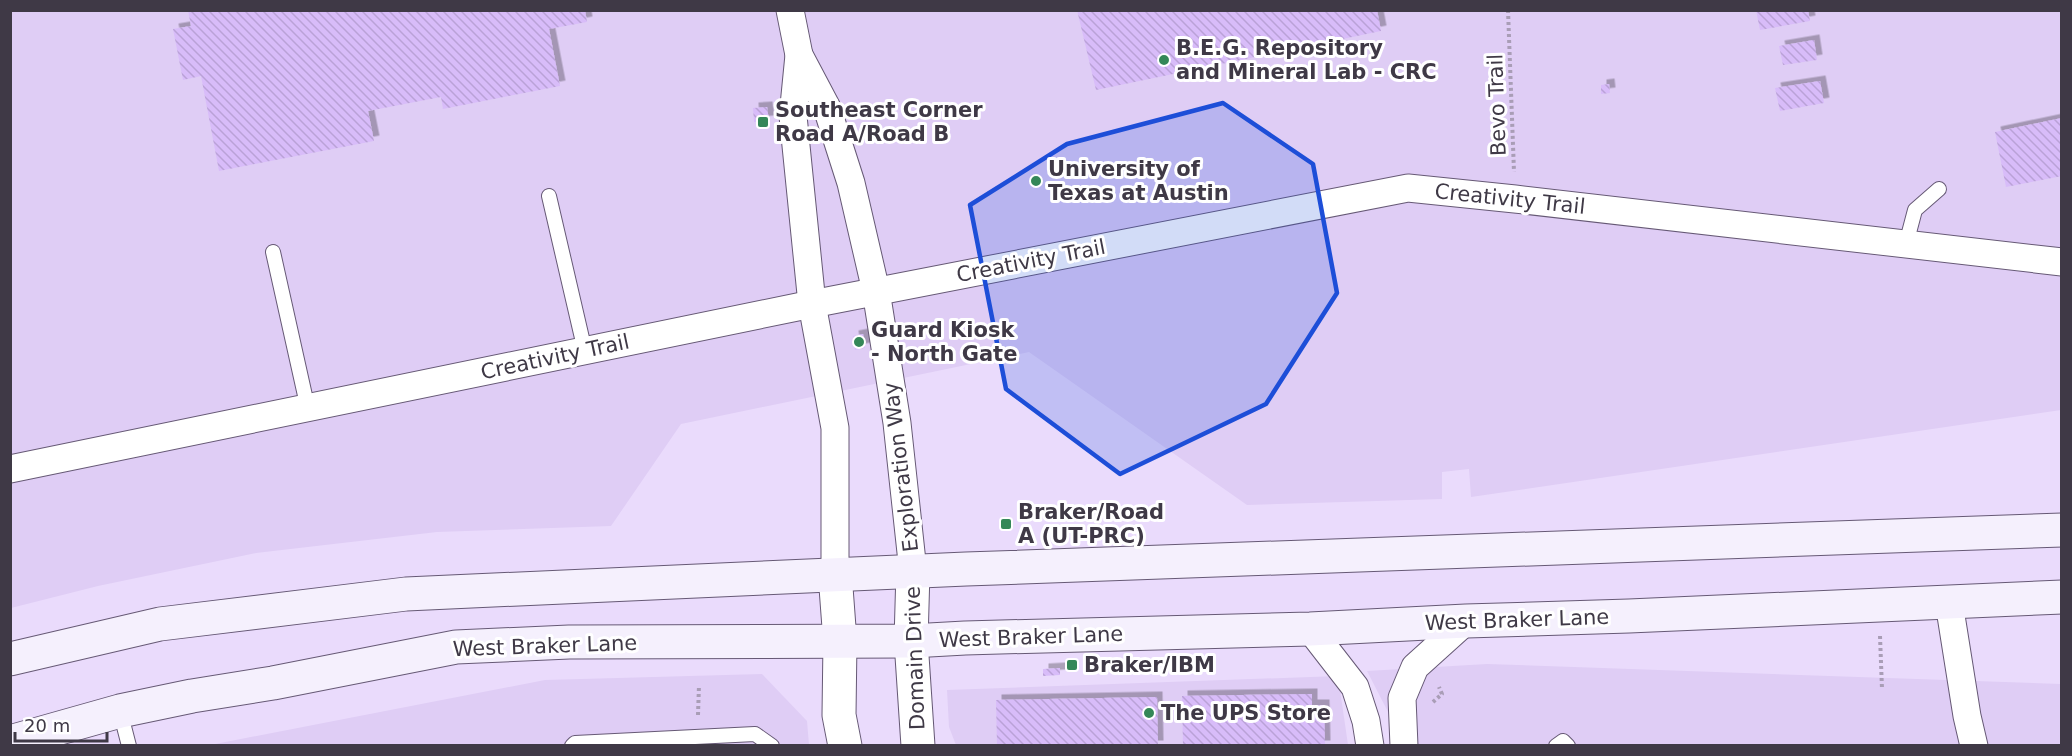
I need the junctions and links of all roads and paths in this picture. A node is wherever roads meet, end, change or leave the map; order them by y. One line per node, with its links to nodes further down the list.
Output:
1 (790, 10): 3 (street, Exploration Way)
2 (1508, 10): 6 (path, Bevo Trail)
3 (799, 55): 10 (street, Exploration Way); 11 (street, Exploration Way)
4 (1939, 189): 7 (lane)
5 (549, 196): 12 (lane)
6 (1515, 199): 7 (street, Creativity Trail); 10 (street, Creativity Trail)
7 (1906, 244): 9 (street, Creativity Trail)
8 (273, 252): 13 (lane)
9 (2061, 262)
10 (876, 291): 11 (street, Creativity Trail); 16 (street, Exploration Way)
11 (812, 304): 12 (street, Creativity Trail); 17 (street, Exploration Way)
12 (585, 351): 13 (street, Creativity Trail)
13 (308, 409): 14 (street, Creativity Trail)
14 (10, 469)
15 (2061, 530): 16 (main road)
16 (913, 571): 17 (main road); 23 (street, Domain Drive)
17 (836, 574): 22 (street); 25 (main road)
18 (2061, 597): 19 (main road, West Braker Lane)
19 (1949, 603): 20 (main road, West Braker Lane); 40 (street)
20 (1466, 621): 21 (main road, West Braker Lane); 37 (street)
21 (1310, 629): 23 (main road, West Braker Lane); 36 (street)
22 (840, 641): 23 (main road, West Braker Lane); 28 (main road, West Braker Lane); 34 (street)
23 (911, 641): 35 (street, Domain Drive)
24 (1881, 652): 27 (path)
25 (10, 659)
26 (699, 685): 29 (path)
27 (1882, 689)
28 (120, 711): 30 (main road, West Braker Lane); 31 (lane)
29 (698, 716)
30 (10, 742)
31 (129, 746)
32 (572, 746): 33 (lane)
33 (772, 746)
34 (845, 746)
35 (918, 746)
36 (1370, 746)
37 (1404, 746)
38 (1556, 746): 39 (lane)
39 (1568, 746)
40 (1974, 746)

